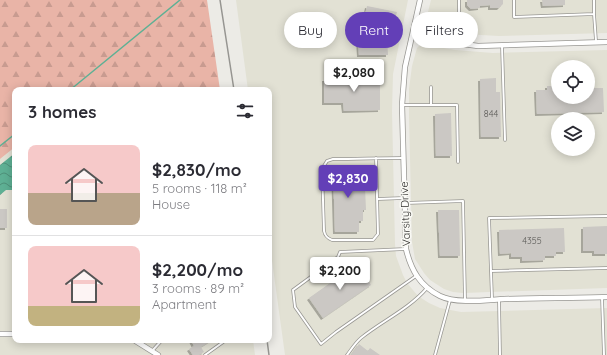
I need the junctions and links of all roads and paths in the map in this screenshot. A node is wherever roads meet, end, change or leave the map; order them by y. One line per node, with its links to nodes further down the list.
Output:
1 (420, 0): 5 (street, Varsity Drive)
2 (459, 0): 6 (lane)
3 (514, 0): 7 (lane)
4 (594, 0): 7 (lane)
5 (417, 12)
6 (459, 12)
7 (594, 14): 8 (lane)
8 (596, 42): 9 (street); 12 (street)
9 (607, 42)
10 (411, 43): 14 (street, Varsity Drive)
11 (478, 46): 12 (street)
12 (502, 46): 16 (lane)
13 (431, 87): 15 (lane)
14 (402, 105): 15 (lane); 18 (street, Varsity Drive)
15 (432, 105): 19 (lane)
16 (505, 140)
17 (376, 158): 18 (lane); 20 (lane); 20 (lane)
18 (404, 158): 21 (street, Varsity Drive)
19 (458, 162)
20 (377, 199): 21 (lane)
21 (405, 200): 23 (street, Varsity Drive); 31 (lane)
22 (607, 216): 25 (lane)
23 (406, 249): 26 (street, Varsity Drive); 26 (lane)
24 (607, 268): 25 (lane)
25 (491, 271): 32 (lane)
26 (416, 276): 27 (street, Varsity Drive)
27 (427, 288): 29 (street, Varsity Drive); 41 (lane)
28 (604, 297): 30 (street, Varsity Drive); 44 (lane)
29 (451, 299): 31 (street, Varsity Drive); 42 (lane)
30 (499, 299): 32 (street, Varsity Drive); 43 (lane)
31 (465, 300): 32 (street, Varsity Drive)
32 (492, 300)
33 (0, 334): 34 (street)
34 (12, 334)
35 (139, 343): 38 (street)
36 (159, 343): 38 (lane)
37 (222, 343): 40 (lane)
38 (152, 351): 39 (street)
39 (158, 355)
40 (204, 355)
41 (347, 355)
42 (435, 355)
43 (500, 355)
44 (604, 355)

